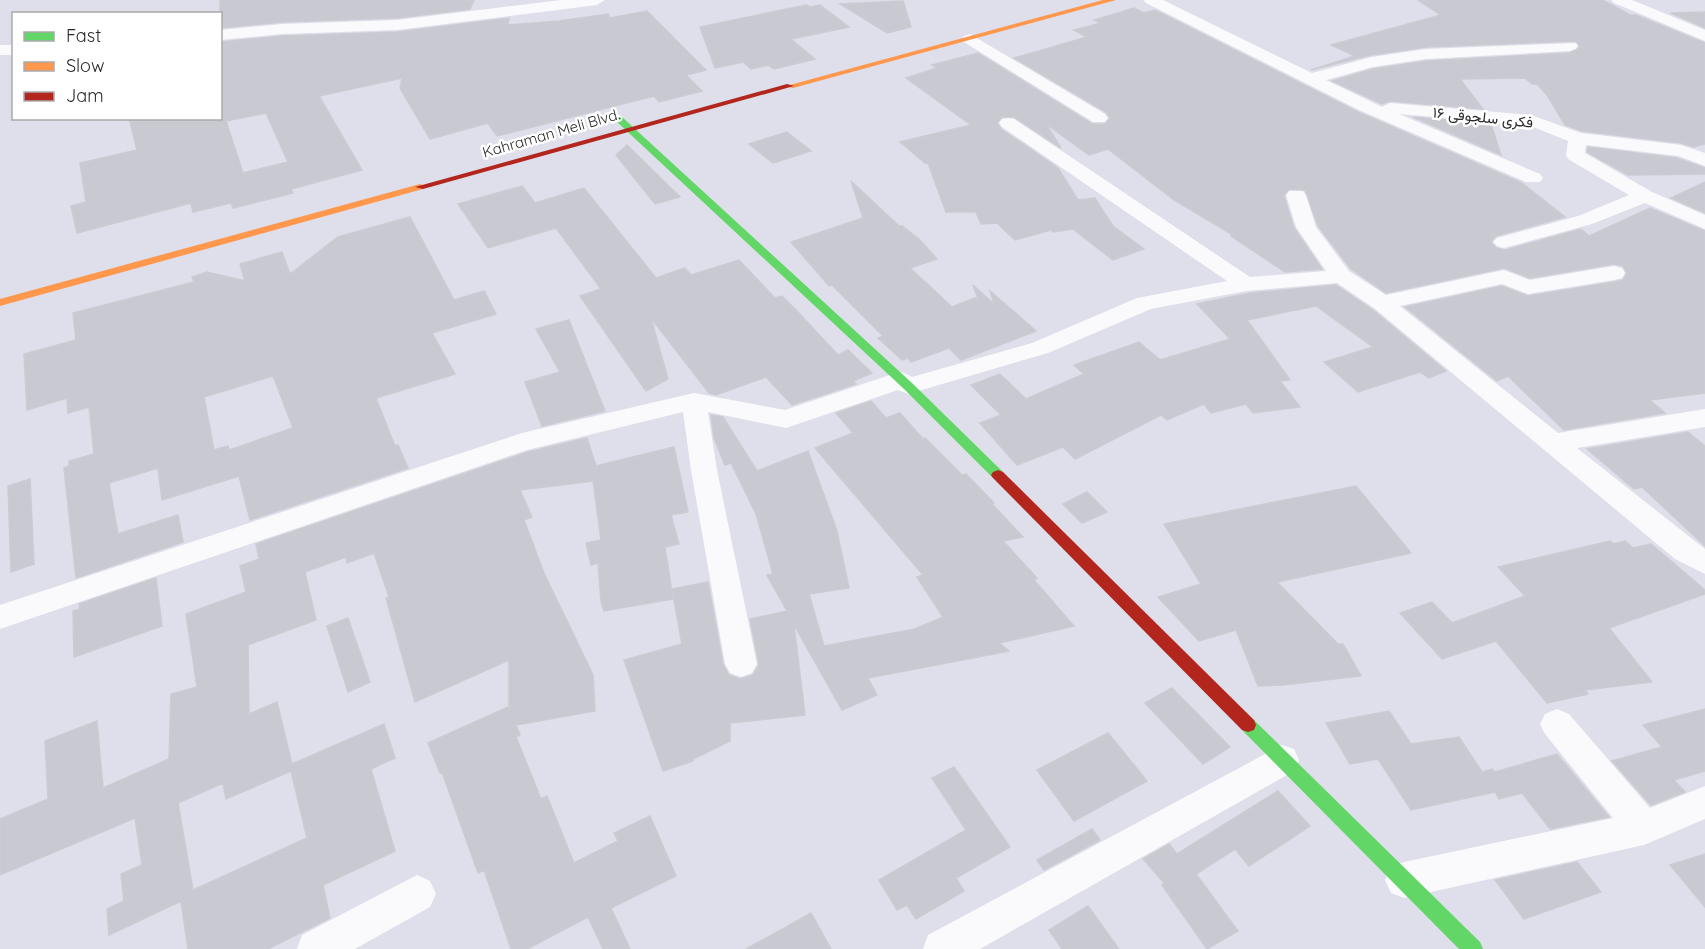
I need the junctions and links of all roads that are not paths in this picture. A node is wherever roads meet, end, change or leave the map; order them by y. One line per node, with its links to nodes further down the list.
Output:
1 (597, 0): 6 (street)
2 (1064, 0): 14 (main road, Kahraman Meli Blvd.)
3 (1112, 0): 8 (main road, Kahraman Meli Blvd.)
4 (1151, 0): 10 (street)
5 (1619, 0): 7 (street)
6 (222, 35)
7 (1705, 36)
8 (970, 39): 12 (street); 14 (main road, Kahraman Meli Blvd.)
9 (1570, 46): 10 (street)
10 (1311, 79): 11 (street)
11 (1365, 106): 15 (street, فکری سلجوقی ۱۶); 17 (street)
12 (1100, 118)
13 (1008, 123): 25 (street)
14 (624, 124): 22 (main road, Kahraman Meli Blvd.); 26 (main road, Kahraman Meli Blvd.); 28 (main road)
15 (1578, 138): 16 (street, فکری سلجوقی ۱۶); 19 (street)
16 (1705, 160)
17 (1533, 178)
18 (1296, 195): 24 (street)
19 (1645, 196): 20 (street); 21 (street)
20 (1705, 223)
21 (1504, 242)
22 (112, 257)
23 (1614, 273): 27 (street)
24 (1341, 276): 25 (street); 27 (street)
25 (1246, 284): 28 (street)
26 (0, 303)
27 (1382, 303): 31 (street)
28 (905, 383): 29 (street); 36 (main road)
29 (694, 401): 33 (street); 34 (street)
30 (1705, 418): 31 (street)
31 (1555, 443): 32 (street)
32 (1705, 563)
33 (0, 617)
34 (741, 664)
35 (1557, 724): 38 (street)
36 (1282, 760): 39 (main road); 42 (street)
37 (1705, 802): 38 (street)
38 (1644, 828): 39 (street)
39 (1404, 880): 43 (main road)
40 (417, 894): 41 (street)
41 (316, 949)
42 (942, 949)
43 (1473, 949)

